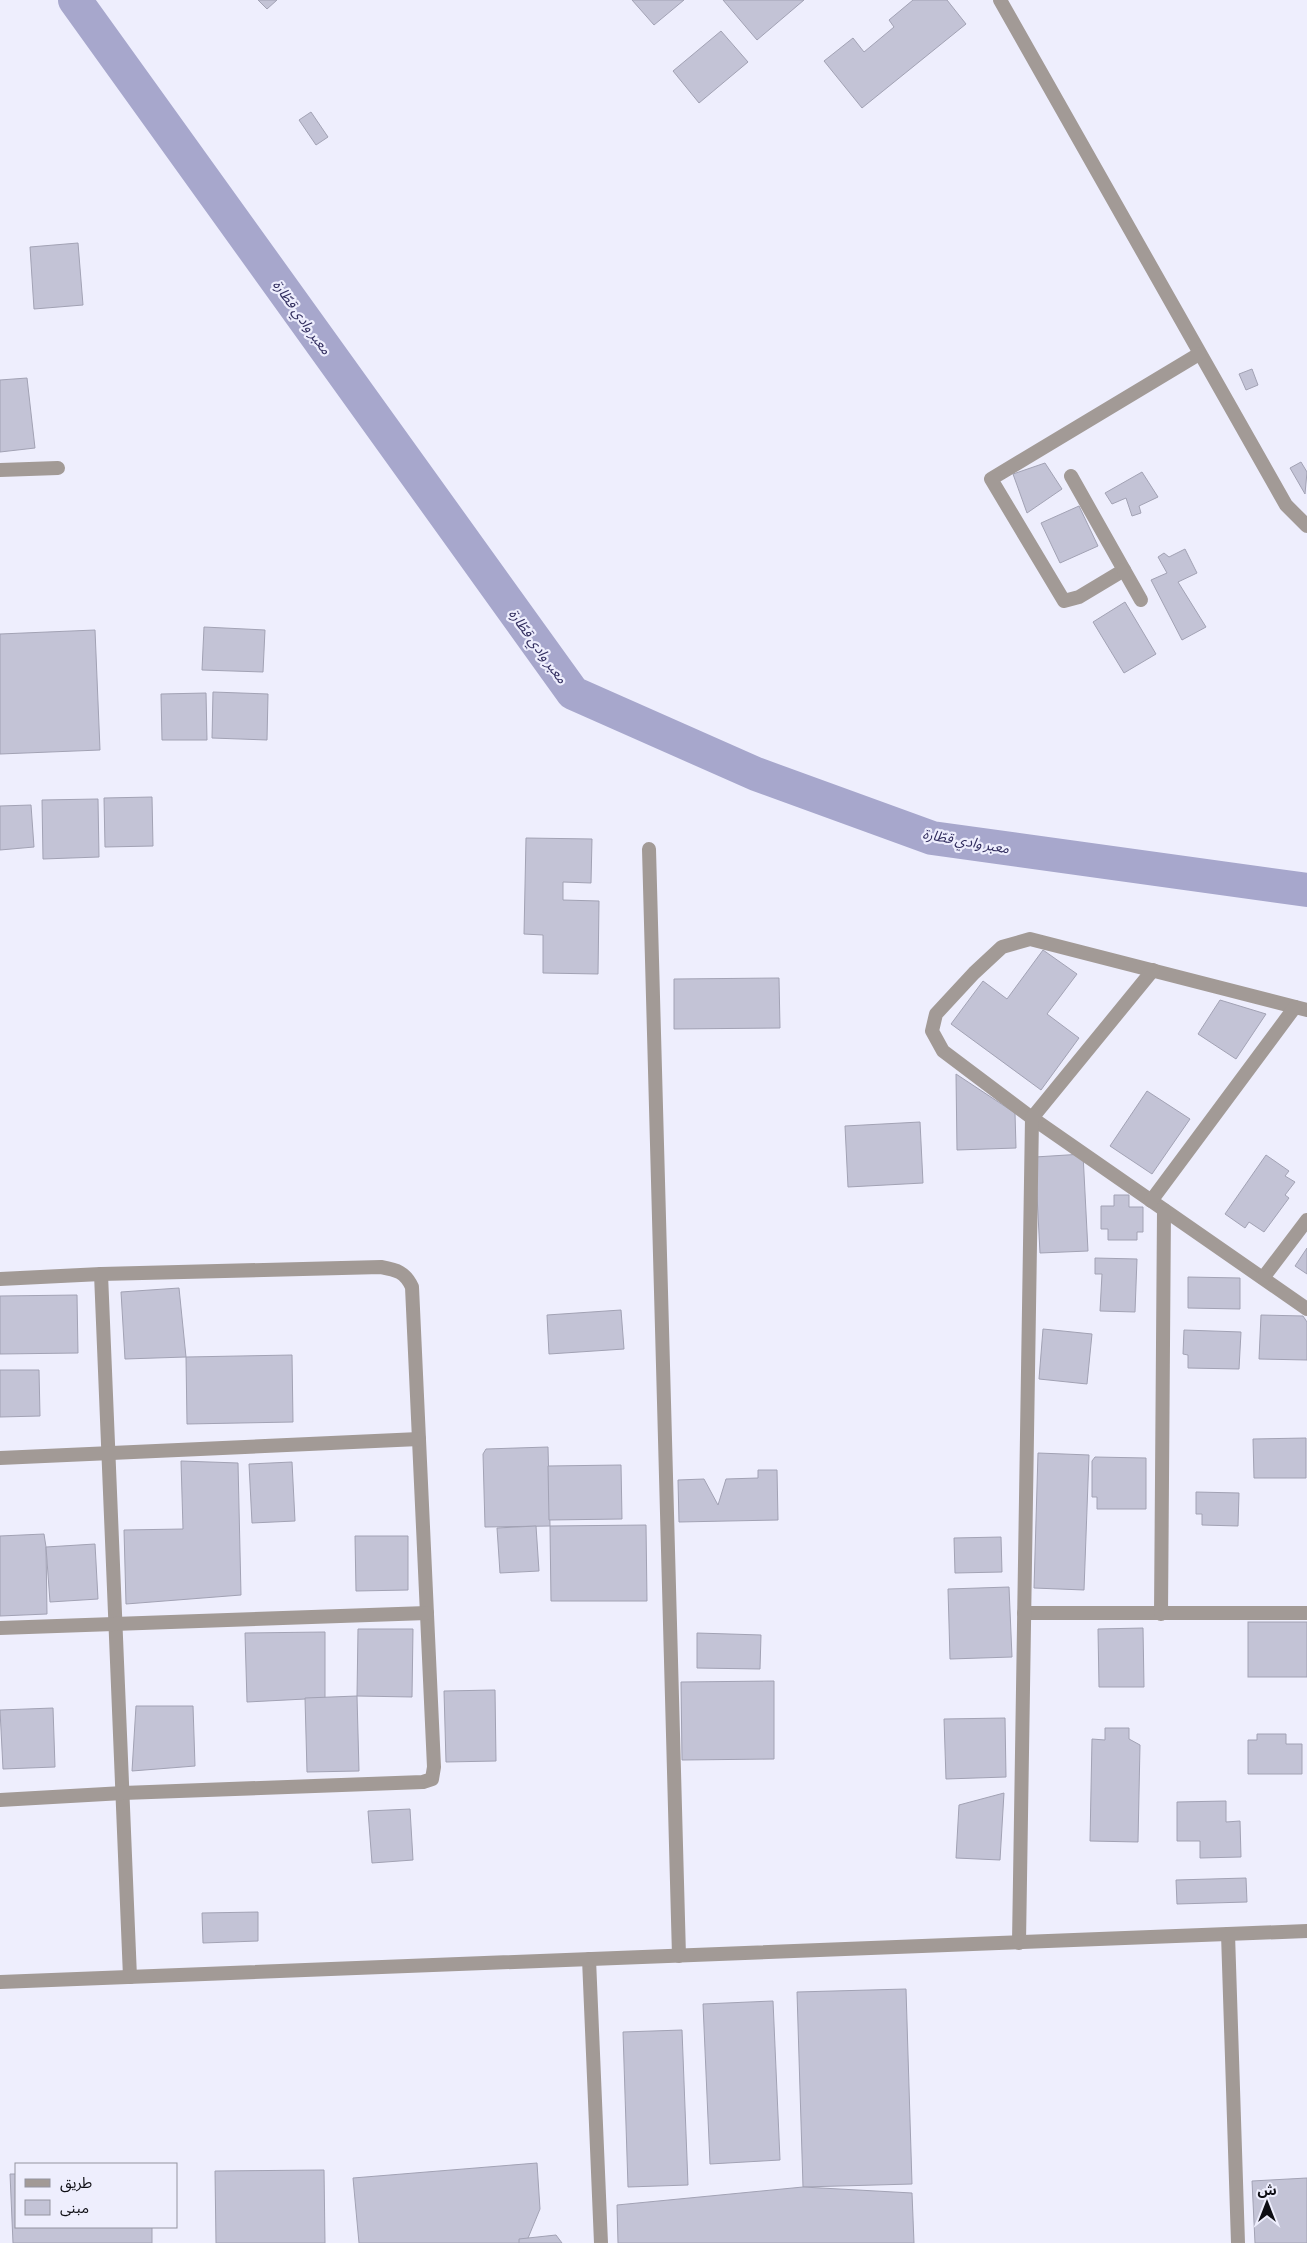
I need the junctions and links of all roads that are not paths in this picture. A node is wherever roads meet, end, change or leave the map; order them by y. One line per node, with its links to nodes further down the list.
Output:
1 (1000, 0): 2 (street)
2 (1199, 354): 6 (street); 7 (street)
3 (58, 468): 4 (street)
4 (0, 470)
5 (1071, 476): 7 (street)
6 (1307, 526)
7 (1124, 570): 8 (street)
8 (1141, 600)
9 (649, 849): 34 (street)
10 (1153, 970): 11 (street); 12 (street); 12 (street)
11 (1301, 1009): 13 (street)
12 (1032, 1118): 13 (street); 24 (street)
13 (1151, 1201): 14 (street)
14 (1164, 1210): 17 (street); 26 (street)
15 (1307, 1220): 17 (street)
16 (101, 1274): 18 (street); 20 (street); 21 (street)
17 (1263, 1278): 19 (street)
18 (0, 1279)
19 (1307, 1309)
20 (419, 1439): 21 (street); 23 (street)
21 (108, 1454): 22 (street); 27 (street)
22 (0, 1458)
23 (427, 1613): 27 (street); 29 (street)
24 (1024, 1613): 26 (street); 33 (street)
25 (1307, 1613): 26 (street)
26 (1161, 1614)
27 (116, 1623): 28 (street); 29 (street)
28 (0, 1628)
29 (123, 1793): 30 (street); 36 (street)
30 (0, 1800)
31 (1307, 1931): 32 (street)
32 (1228, 1934): 33 (street); 39 (street)
33 (1019, 1943): 34 (street)
34 (679, 1956): 35 (street)
35 (589, 1959): 36 (street); 38 (street)
36 (130, 1977): 37 (street)
37 (0, 1982)
38 (601, 2243)
39 (1238, 2243)

